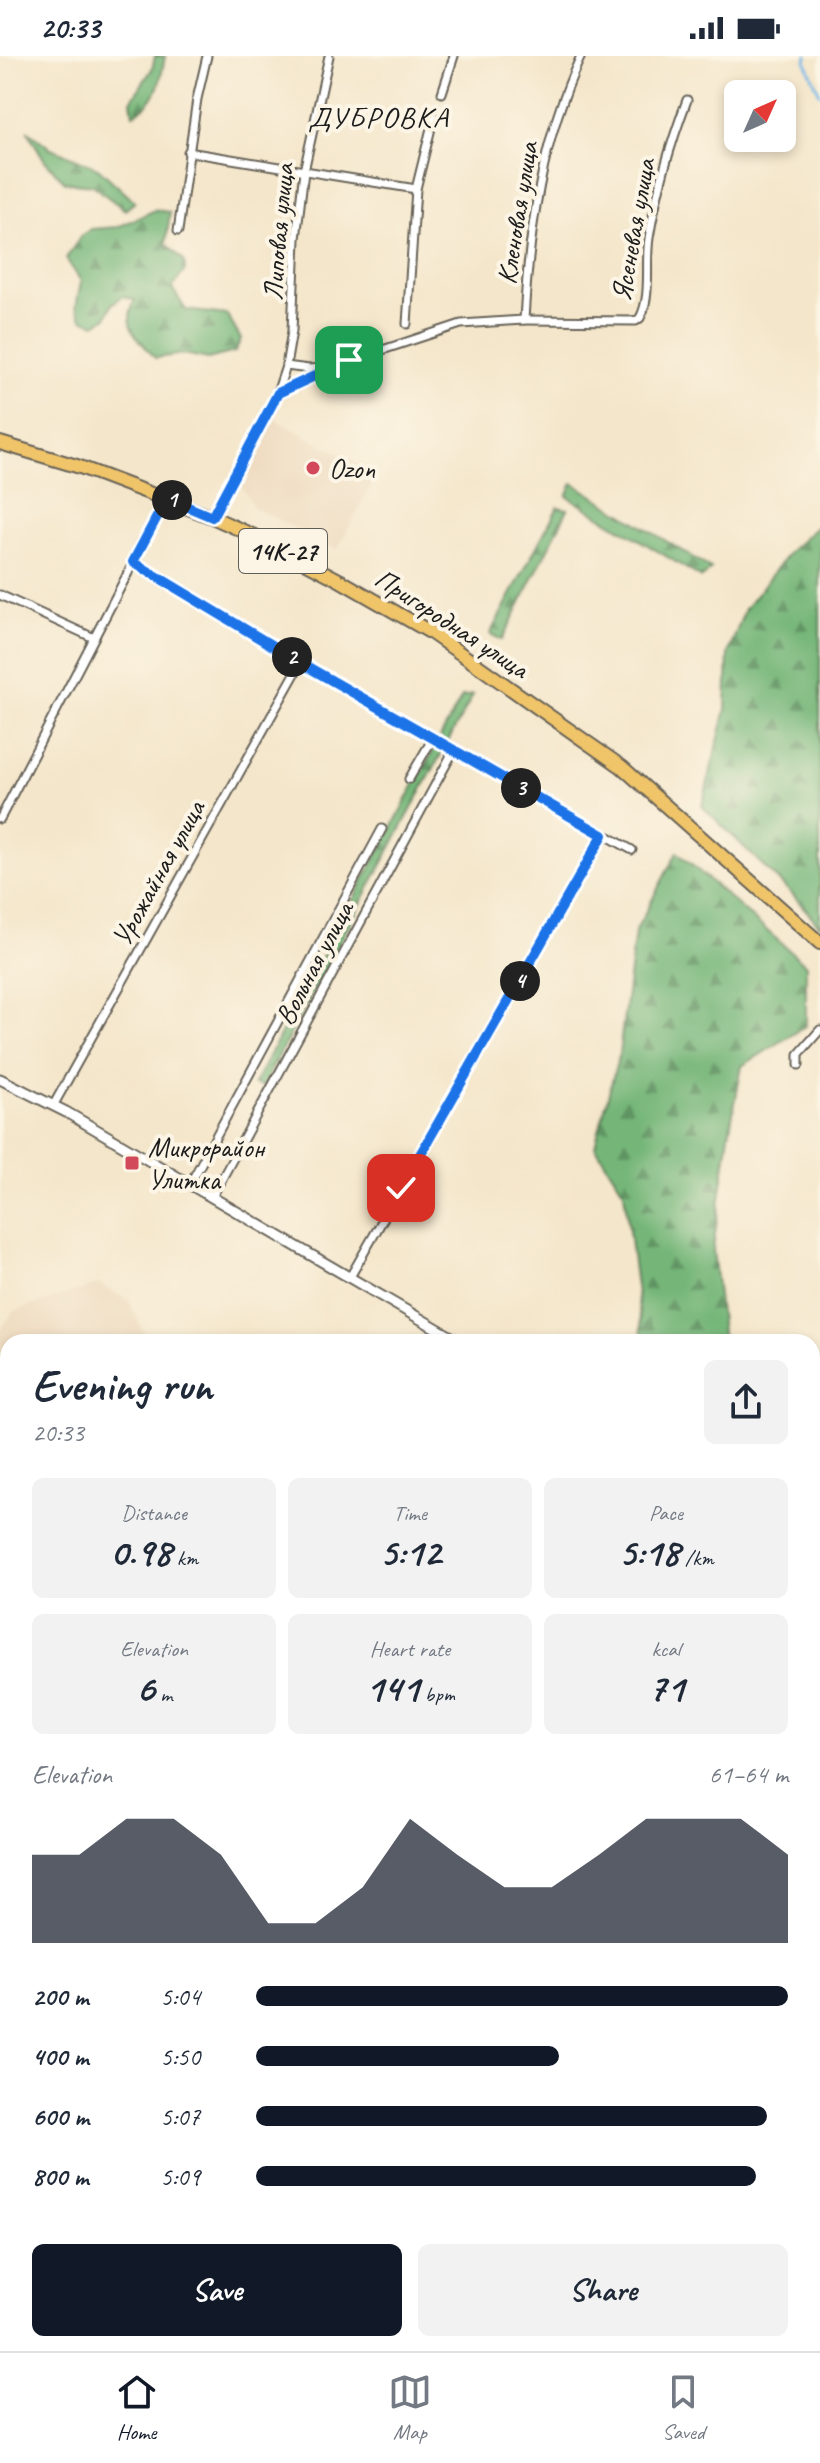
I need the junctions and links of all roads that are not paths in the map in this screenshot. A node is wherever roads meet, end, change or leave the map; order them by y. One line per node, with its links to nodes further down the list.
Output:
1 (207, 56): 8 (street)
2 (329, 56): 9 (street, Липовая улица)
3 (454, 56): 5 (street)
4 (581, 56): 12 (street, Кленовая улица)
5 (442, 93)
6 (687, 100): 12 (street, Ясеневая улица)
7 (434, 116): 10 (street)
8 (188, 152): 9 (street); 11 (street)
9 (304, 171): 10 (street); 14 (street, Липовая улица)
10 (416, 189): 13 (street)
11 (178, 231)
12 (524, 320): 15 (street, Кленовая улица)
13 (407, 324)
14 (286, 366): 15 (street); 16 (street, Липовая улица)
15 (331, 367): 16 (street)
16 (278, 393): 19 (street, Липовая улица)
17 (0, 443): 18 (main road, Пригородная улица / 14К-27)
18 (167, 498): 19 (main road, Пригородная улица / 14К-27); 20 (street)
19 (212, 517): 31 (main road, Пригородная улица / 14К-27)
20 (133, 562): 22 (street); 23 (street)
21 (1, 598): 22 (street)
22 (94, 638): 27 (street)
23 (301, 663): 24 (street); 35 (street, Урожайная улица)
24 (433, 738): 25 (street); 26 (street)
25 (454, 750): 29 (street); 37 (street, Вольная улица)
26 (409, 779)
27 (0, 819)
28 (382, 829): 36 (street, Вольная улица)
29 (603, 835): 30 (street); 38 (street)
30 (632, 850)
31 (820, 943)
32 (820, 1030): 33 (street)
33 (799, 1065)
34 (0, 1079): 35 (street)
35 (53, 1106): 36 (street)
36 (190, 1184): 37 (street)
37 (212, 1197): 38 (street)
38 (350, 1277): 39 (street)
39 (446, 1334)

